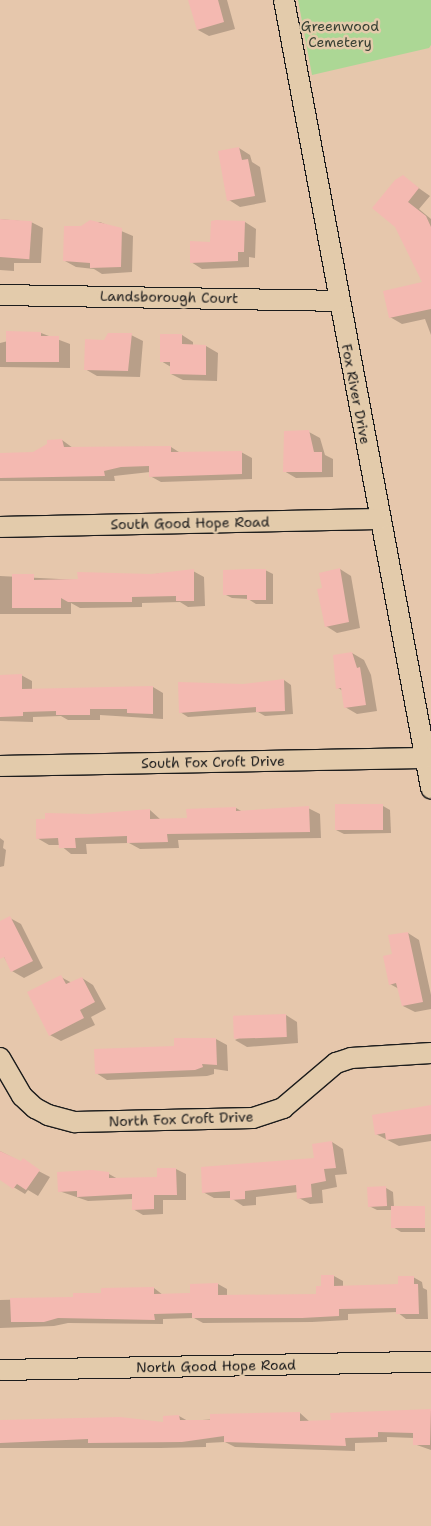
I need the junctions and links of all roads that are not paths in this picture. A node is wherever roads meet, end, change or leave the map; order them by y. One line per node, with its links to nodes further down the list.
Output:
1 (284, 0): 3 (street, Fox River Drive)
2 (0, 295): 3 (street, Landsborough Court)
3 (338, 300): 4 (street, Fox River Drive)
4 (380, 519): 5 (street, South Good Hope Road); 6 (street, Fox River Drive)
5 (0, 527)
6 (426, 758): 7 (street, South Fox Croft Drive); 8 (street, Fox River Drive)
7 (0, 766)
8 (431, 788)
9 (431, 1053): 10 (street, North Fox Croft Drive)
10 (0, 1058)
11 (431, 1362): 12 (street, North Good Hope Road)
12 (0, 1370)

